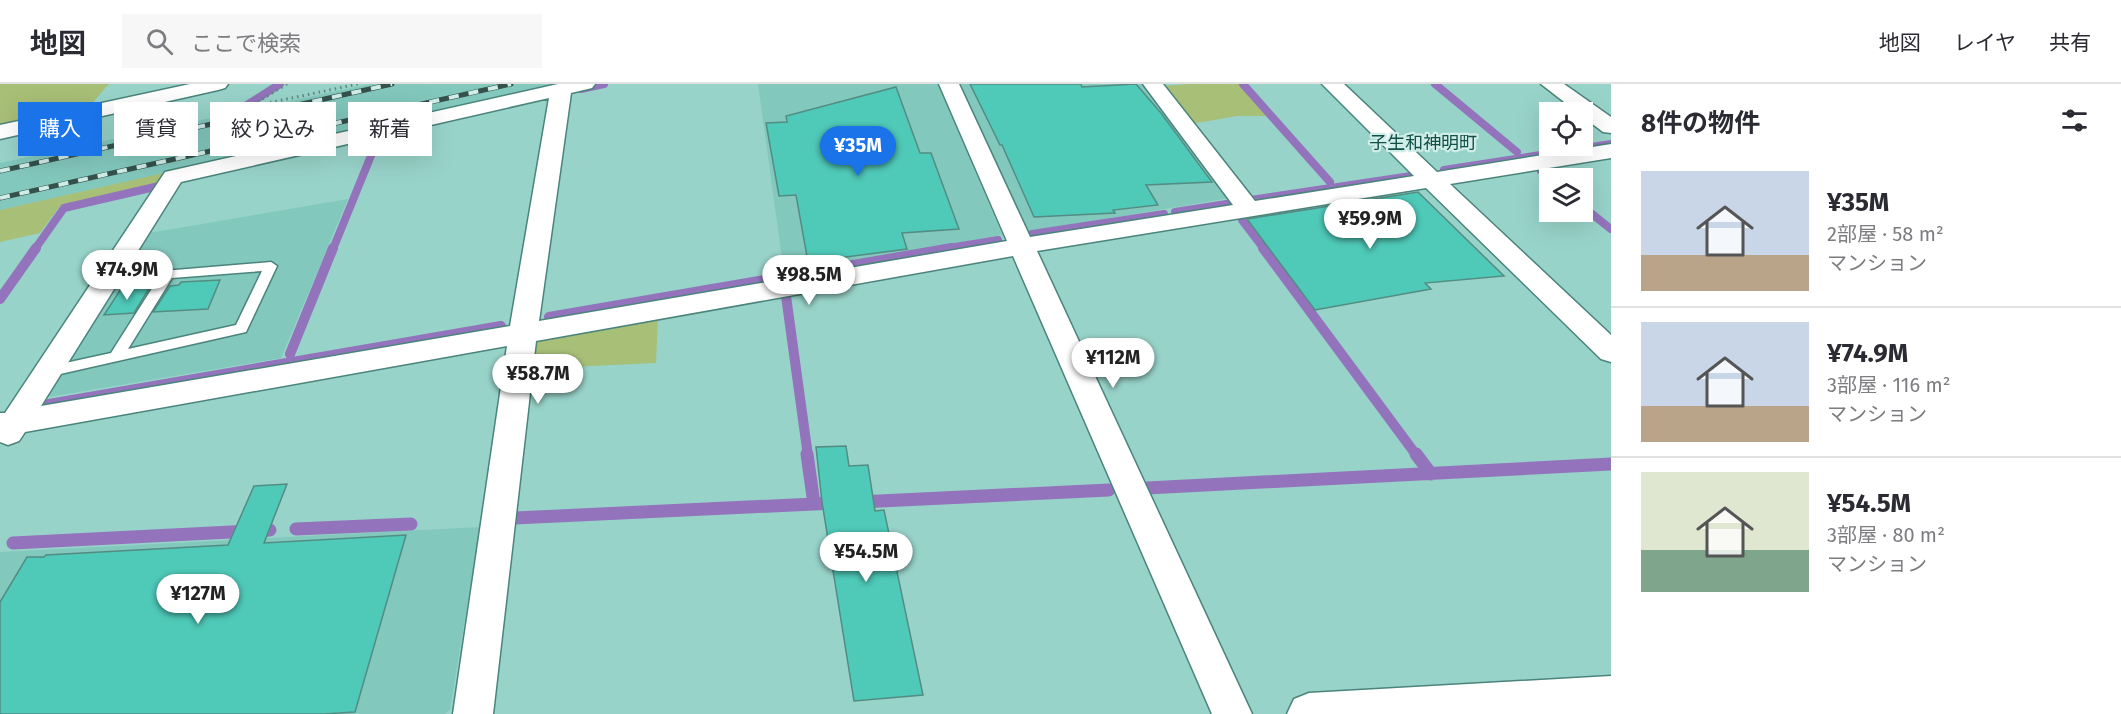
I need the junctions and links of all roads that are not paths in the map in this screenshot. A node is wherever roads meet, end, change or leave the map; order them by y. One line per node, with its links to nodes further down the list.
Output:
1 (121, 84): 8 (street)
2 (218, 84): 9 (street)
3 (950, 84): 16 (street)
4 (1154, 84): 15 (street)
5 (1332, 84): 14 (street)
6 (1551, 84): 10 (street)
7 (573, 87): 17 (street); 20 (street)
8 (102, 105)
9 (102, 110)
10 (1611, 127)
11 (18, 128): 12 (street)
12 (0, 132)
13 (1611, 151): 14 (street)
14 (1432, 180): 15 (street); 18 (street)
15 (1249, 210): 16 (street)
16 (1023, 246): 17 (street); 26 (street)
17 (523, 333): 21 (street); 25 (street)
18 (1611, 352)
19 (116, 357): 19 (lane); 20 (lane)
20 (47, 372): 21 (street)
21 (7, 424): 22 (street)
22 (0, 445)
23 (1611, 697): 24 (street)
24 (1452, 711): 27 (street)
25 (472, 714)
26 (1232, 714)
27 (1309, 714)

